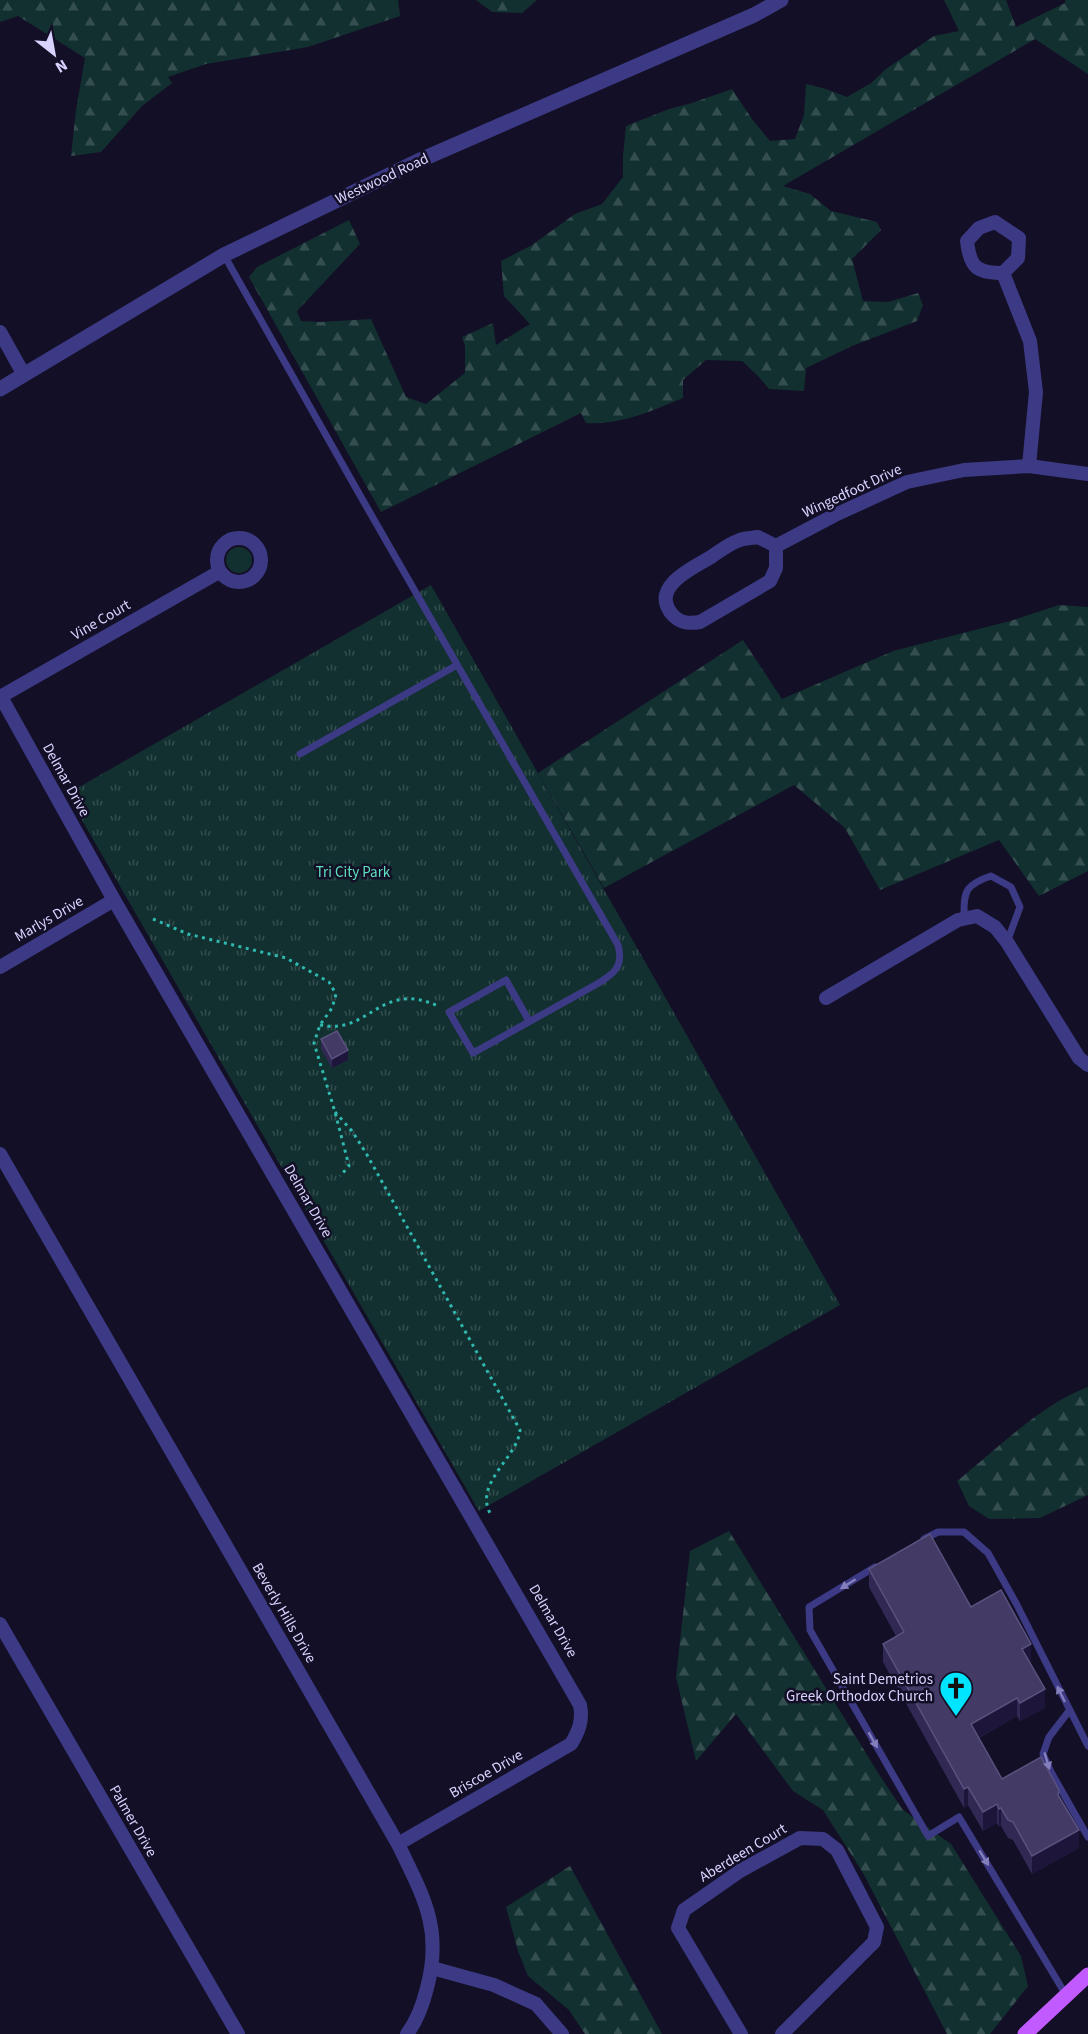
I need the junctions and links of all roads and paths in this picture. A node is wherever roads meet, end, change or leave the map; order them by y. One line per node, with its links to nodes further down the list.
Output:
1 (780, 0): 2 (street, Westwood Road)
2 (224, 255): 5 (street, Westwood Road); 11 (lane)
3 (1004, 273): 7 (street)
4 (0, 332): 5 (street)
5 (24, 375): 6 (street, Westwood Road)
6 (0, 389)
7 (1029, 466): 8 (street, Wingedfoot Drive); 9 (street, Wingedfoot Drive)
8 (1088, 474)
9 (776, 546): 9 (street)
10 (219, 572): 12 (street, Vine Court)
11 (458, 665): 13 (lane); 21 (lane)
12 (0, 697): 14 (street, Delmar Drive)
13 (300, 754)
14 (114, 900): 18 (street, Marlys Drive); 32 (street, Delmar Drive)
15 (964, 918): 17 (street); 17 (lane); 19 (street)
16 (153, 919): 22 (path)
17 (1007, 942): 23 (street)
18 (0, 967)
19 (826, 998)
20 (449, 1012): 21 (lane); 21 (lane); 22 (path)
21 (529, 1021)
22 (320, 1025): 24 (path)
23 (1088, 1065)
24 (335, 1112): 26 (path); 27 (path)
25 (0, 1154): 35 (street, Beverly Hills Drive)
26 (340, 1176)
27 (490, 1513)
28 (919, 1542): 31 (lane, one-way to 28)
29 (879, 1564): 38 (lane, one-way to 38)
30 (0, 1624): 39 (street, Palmer Drive)
31 (1069, 1711): 33 (lane); 34 (lane, one-way to 34)
32 (580, 1723): 35 (street, Briscoe Drive)
33 (1088, 1746)
34 (1088, 1837)
35 (399, 1844): 36 (street, Beverly Hills Drive)
36 (432, 1968): 40 (street, Beverly Hills Drive); 41 (street)
37 (1088, 1975): 38 (main road)
38 (1066, 1995): 44 (main road)
39 (238, 2034)
40 (407, 2034)
41 (562, 2034)
42 (741, 2034): 43 (street, Aberdeen Court)
43 (782, 2034)
44 (1025, 2034)

